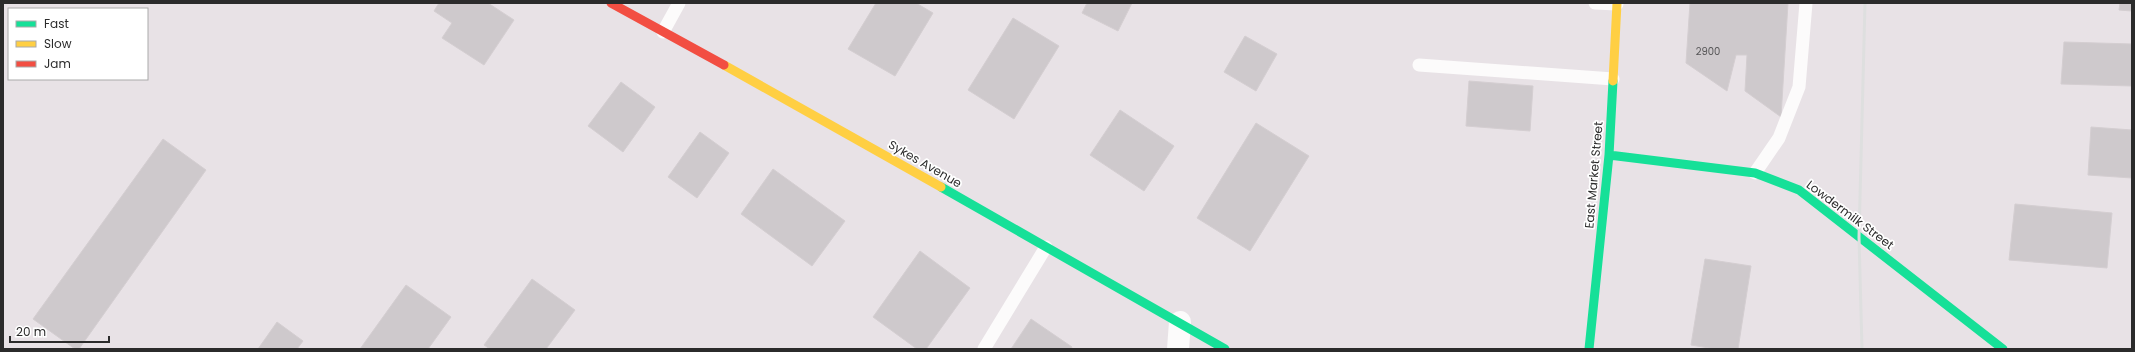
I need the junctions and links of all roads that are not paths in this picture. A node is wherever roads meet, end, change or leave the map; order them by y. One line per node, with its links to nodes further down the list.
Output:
1 (611, 3): 6 (street, Sykes Avenue)
2 (679, 3): 6 (lane)
3 (1595, 3): 5 (lane)
4 (1806, 3): 10 (lane)
5 (1617, 4): 8 (street, East Market Street)
6 (663, 32): 11 (street, Sykes Avenue)
7 (1419, 65): 8 (lane)
8 (1613, 79): 9 (street, East Market Street)
9 (1609, 155): 10 (street, Lowdermilk Street); 16 (street, East Market Street)
10 (1756, 173): 17 (street, Lowdermilk Street)
11 (1046, 247): 12 (street, Sykes Avenue); 13 (lane)
12 (1180, 322): 14 (street); 15 (street, Sykes Avenue)
13 (984, 349)
14 (1178, 349)
15 (1225, 349)
16 (1589, 349)
17 (2003, 349)

